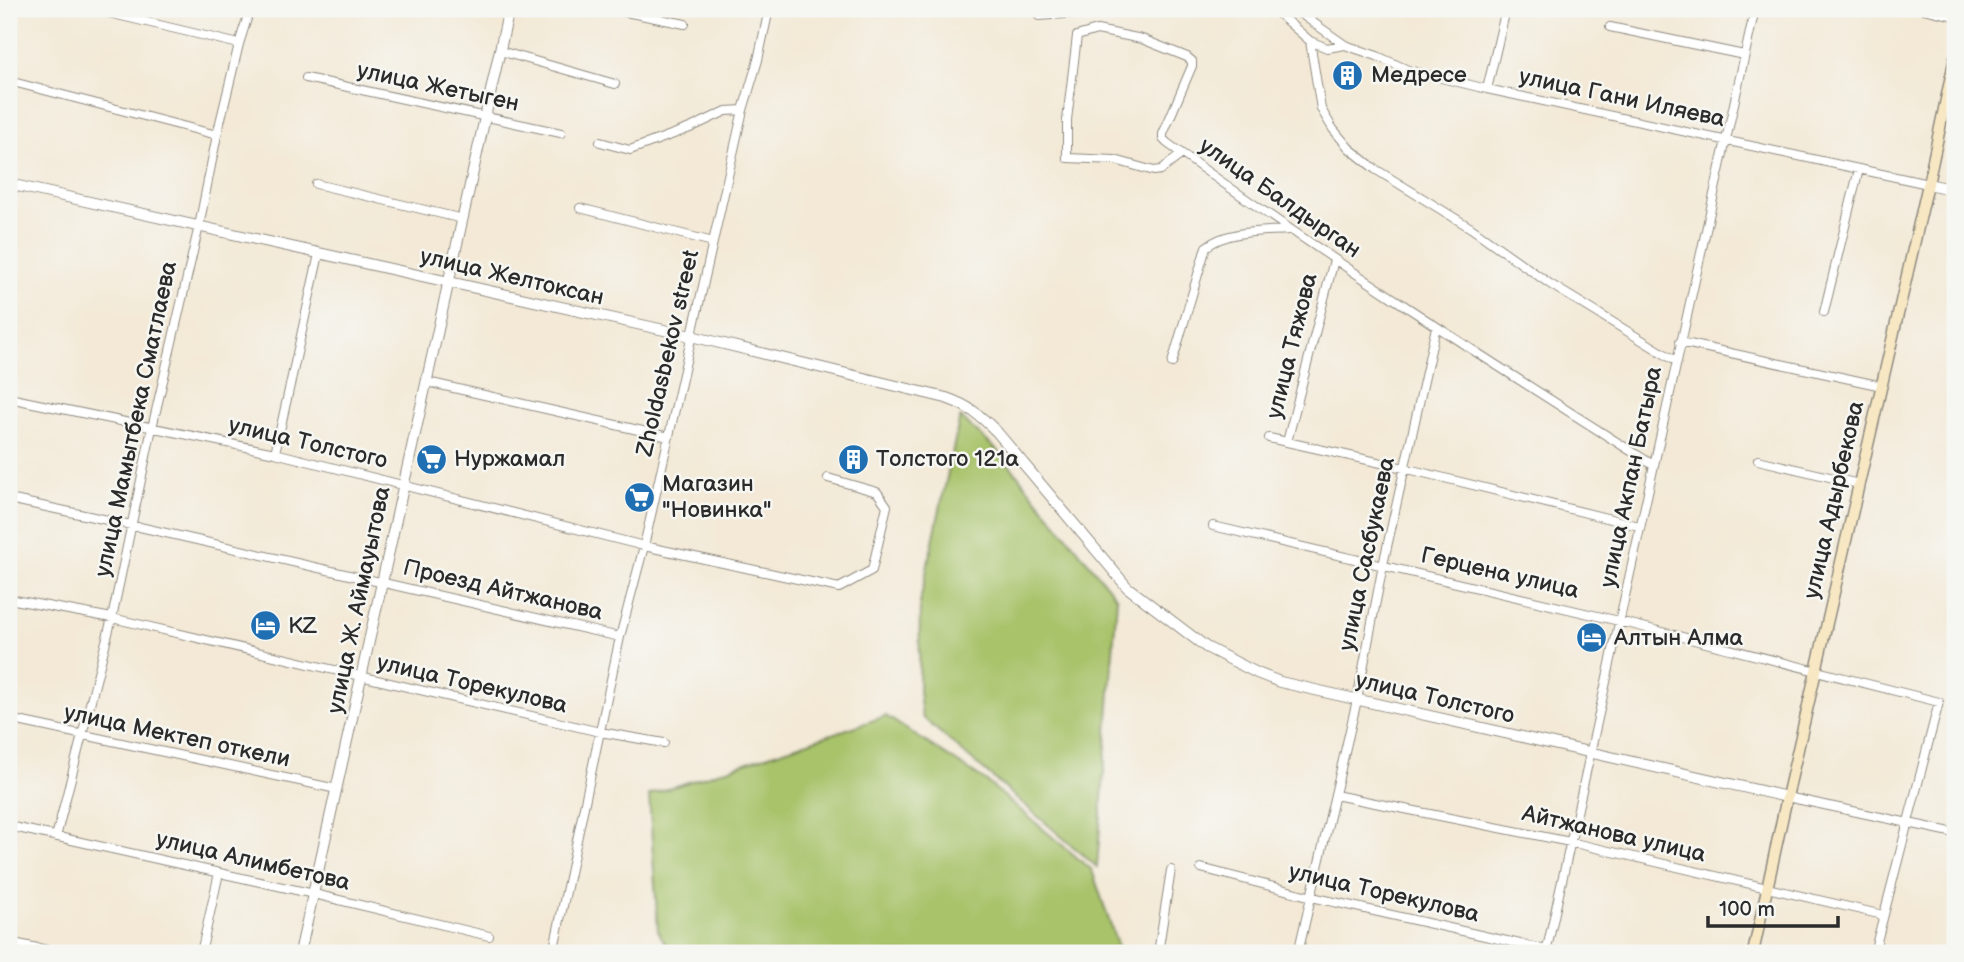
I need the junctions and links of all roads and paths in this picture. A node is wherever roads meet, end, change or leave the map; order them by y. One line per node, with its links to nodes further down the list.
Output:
1 (92, 9): 17 (street)
2 (250, 9): 17 (street, улица Мамытбека Сматлаева)
3 (509, 9): 19 (street, улица Ж. Аймауытова)
4 (611, 9): 14 (street)
5 (769, 9): 27 (street, Zholdasbekov street)
6 (1038, 9): 7 (street)
7 (1127, 9)
8 (1273, 9): 16 (street)
9 (1294, 9): 18 (street, улица Гани Иляева)
10 (1506, 9): 25 (street)
11 (1755, 9): 20 (street, улица Акпан Батыра)
12 (1924, 9): 13 (street)
13 (1955, 16)
14 (685, 24)
15 (1610, 27): 20 (street)
16 (1307, 38): 18 (street); 51 (street)
17 (239, 44): 30 (street, улица Мамытбека Сматлаева)
18 (1345, 46): 25 (street, улица Гани Иляева)
19 (500, 51): 24 (street); 28 (street, улица Ж. Аймауытова)
20 (1744, 55): 31 (street, улица Акпан Батыра)
21 (1955, 57): 26 (main road, улица Адырбекова)
22 (306, 78): 28 (street, улица Жетыген)
23 (9, 81): 30 (street)
24 (615, 84)
25 (1487, 89): 31 (street, улица Гани Иляева)
26 (1951, 98): 37 (main road, улица Адырбекова)
27 (743, 110): 32 (street); 43 (street, Zholdasbekov street)
28 (485, 117): 29 (street, улица Жетыген); 40 (street, улица Ж. Аймауытова)
29 (561, 133)
30 (217, 135): 41 (street, улица Мамытбека Сматлаева)
31 (1725, 139): 34 (street, улица Гани Иляева); 50 (street, улица Акпан Батыра)
32 (600, 142)
33 (1182, 154): 33 (street, улица Балдырган); 42 (street, улица Балдырган)
34 (1858, 169): 37 (street, улица Гани Иляева); 47 (street)
35 (9, 184): 41 (street, улица Желтоксан)
36 (316, 184): 40 (street)
37 (1928, 184): 38 (street, улица Гани Иляева); 54 (main road, улица Адырбекова)
38 (1955, 190)
39 (580, 208): 43 (street)
40 (463, 219): 46 (street, улица Ж. Аймауытова)
41 (199, 226): 44 (street, улица Желтоксан); 56 (street, улица Мамытбека Сматлаева)
42 (1289, 230): 45 (street, улица Балдырган); 52 (street)
43 (712, 242): 49 (street, Zholdasbekov street)
44 (319, 254): 46 (street, улица Желтоксан); 61 (street)
45 (1334, 260): 48 (street, улица Балдырган); 60 (street, улица Тяжова)
46 (449, 282): 49 (street, улица Желтоксан); 53 (street, улица Ж. Аймауытова)
47 (1824, 312)
48 (1436, 327): 63 (street, улица Балдырган); 64 (street, улица Сасбукаева)
49 (691, 336): 57 (street, улица Желтоксан); 58 (street, Zholdasbekov street)
50 (1680, 342): 51 (street, улица Акпан Батыра); 54 (street)
51 (1676, 361): 63 (street, улица Акпан Батыра)
52 (1171, 363)
53 (427, 382): 58 (street); 67 (street, улица Ж. Аймауытова)
54 (1882, 386): 66 (main road, улица Адырбекова)
55 (9, 398): 56 (street, улица Толстого)
56 (152, 428): 61 (street, улица Толстого); 69 (street, улица Мамытбека Сматлаева)
57 (997, 432): 81 (street, улица Толстого)
58 (669, 437): 72 (street, Zholdasbekov street)
59 (1269, 438): 60 (street)
60 (1287, 442): 64 (street)
61 (275, 453): 67 (street, улица Толстого)
62 (1758, 460): 66 (street)
63 (1653, 465): 71 (street, улица Акпан Батыра)
64 (1404, 468): 71 (street); 73 (street, улица Сасбукаева)
65 (828, 478): 72 (street, улица Толстого)
66 (1859, 484): 79 (main road, улица Адырбекова)
67 (404, 485): 72 (street, улица Толстого); 74 (street, улица Ж. Аймауытова)
68 (9, 499): 69 (street, Проезд Айтжанова)
69 (131, 525): 74 (street, Проезд Айтжанова); 76 (street, улица Мамытбека Сматлаева)
70 (1213, 526): 73 (street, Герцена улица)
71 (1640, 526): 77 (street, улица Акпан Батыра)
72 (644, 546): 78 (street, Zholdasbekov street)
73 (1382, 565): 77 (street, Герцена улица); 81 (street, улица Сасбукаева)
74 (383, 583): 78 (street, Проезд Айтжанова); 80 (street, улица Ж. Аймауытова)
75 (9, 599): 76 (street, улица Торекулова)
76 (112, 618): 80 (street, улица Торекулова); 84 (street, улица Мамытбека Сматлаева)
77 (1619, 621): 79 (street, Герцена улица); 86 (street, улица Акпан Батыра)
78 (620, 637): 83 (street, Zholdasbekov street)
79 (1816, 670): 89 (main road, улица Адырбекова); 90 (street, Герцена улица)
80 (362, 678): 83 (street, улица Торекулова); 87 (street, улица Ж. Аймауытова)
81 (1357, 700): 86 (street, улица Толстого); 88 (street, улица Сасбукаева)
82 (9, 719): 84 (street, улица Мектеп откели)
83 (600, 733): 85 (street, улица Торекулова); 108 (street, Zholdasbekov street)
84 (82, 736): 87 (street, улица Мектеп откели); 93 (street, улица Мамытбека Сматлаева)
85 (664, 743)
86 (1589, 753): 89 (street, улица Толстого); 94 (street, улица Акпан Батыра)
87 (337, 789): 99 (street, улица Ж. Аймауытова)
88 (1335, 795): 94 (street, Айтжанова улица); 100 (street, улица Сасбукаева)
89 (1787, 797): 90 (street, улица Толстого); 98 (main road, улица Адырбекова)
90 (1908, 823): 92 (street, улица Толстого); 101 (street)
91 (9, 826): 93 (street, улица Алимбетова)
92 (1955, 833)
93 (56, 837): 97 (street, улица Алимбетова)
94 (1570, 842): 98 (street, Айтжанова улица); 104 (street, улица Акпан Батыра)
95 (1201, 868): 100 (street, улица Торекулова)
96 (1171, 870): 109 (street)
97 (219, 873): 99 (street, улица Алимбетова); 106 (street)
98 (1767, 888): 101 (street, Айтжанова улица); 112 (main road, улица Адырбекова)
99 (314, 894): 102 (street, улица Алимбетова); 107 (street, улица Ж. Аймауытова)
100 (1312, 897): 104 (street, улица Торекулова); 110 (street, улица Сасбукаева)
101 (1883, 915): 113 (street)
102 (489, 936)
103 (9, 942): 105 (street)
104 (1546, 952): 111 (street, улица Торекулова)
105 (61, 953)
106 (201, 953)
107 (300, 953)
108 (553, 953)
109 (1158, 953)
110 (1298, 953)
111 (1560, 953)
112 (1753, 953)
113 (1874, 953)

